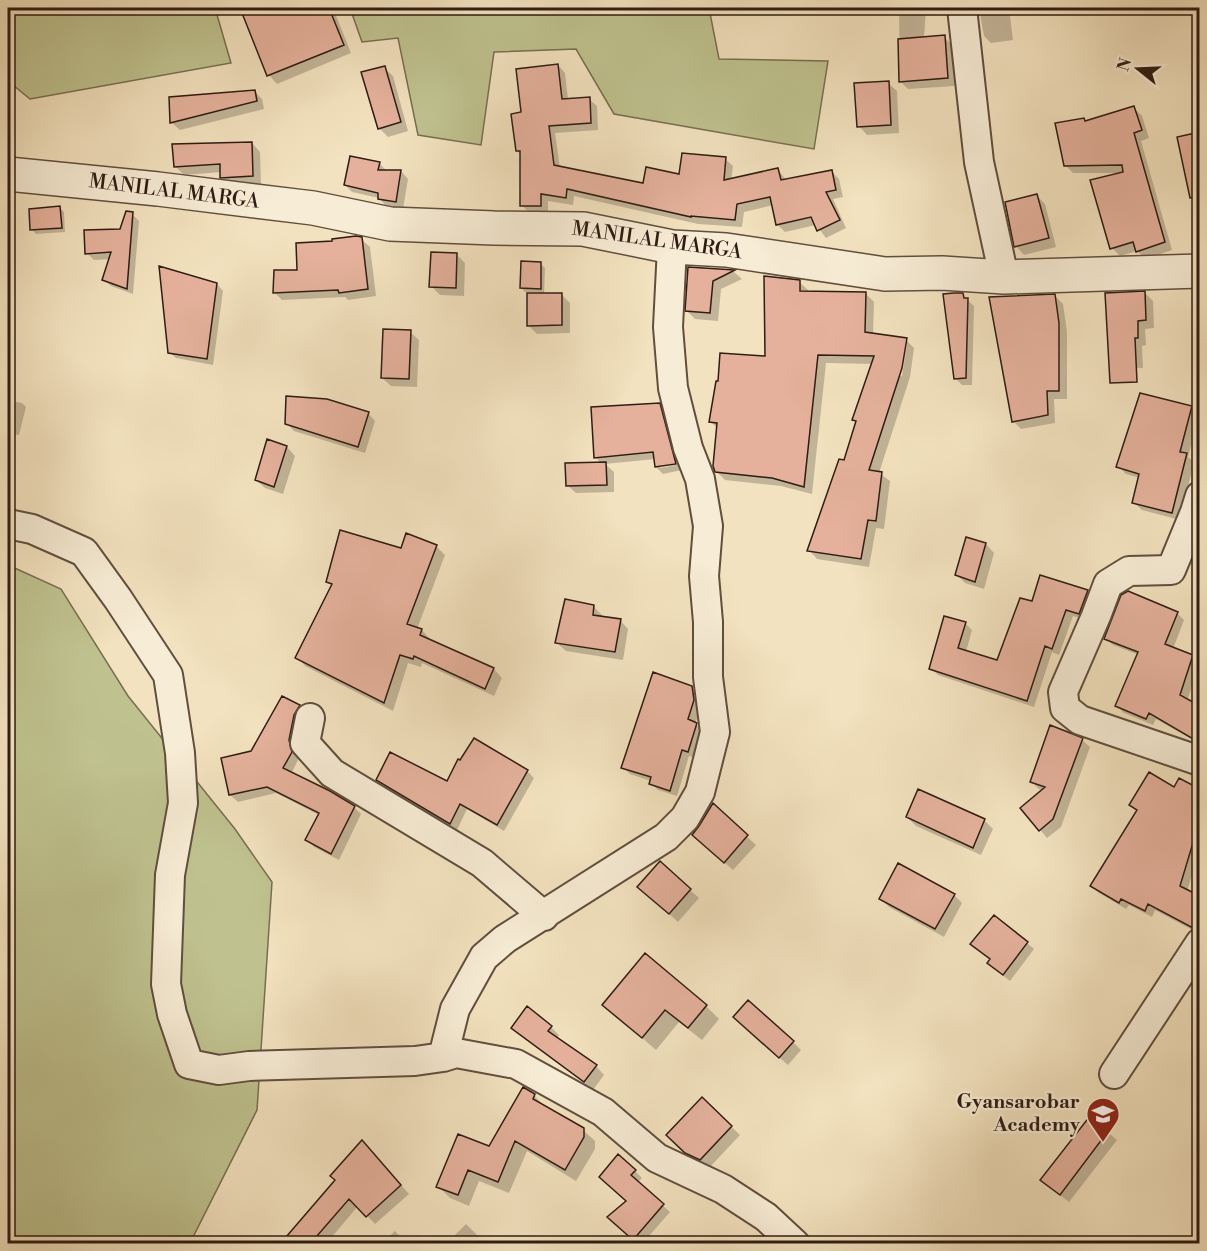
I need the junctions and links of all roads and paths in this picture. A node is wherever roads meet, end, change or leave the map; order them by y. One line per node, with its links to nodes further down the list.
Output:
1 (962, 8): 5 (street)
2 (8, 174): 3 (street, MANILAL MARGA)
3 (672, 247): 5 (street, MANILAL MARGA); 10 (street)
4 (1200, 271): 5 (street, MANILAL MARGA)
5 (1004, 277)
6 (1200, 496): 9 (street)
7 (8, 524): 12 (street)
8 (310, 718): 10 (street)
9 (1200, 761)
10 (544, 916): 12 (street)
11 (1200, 943): 13 (street)
12 (443, 1057): 14 (street)
13 (1114, 1074)
14 (795, 1244)

